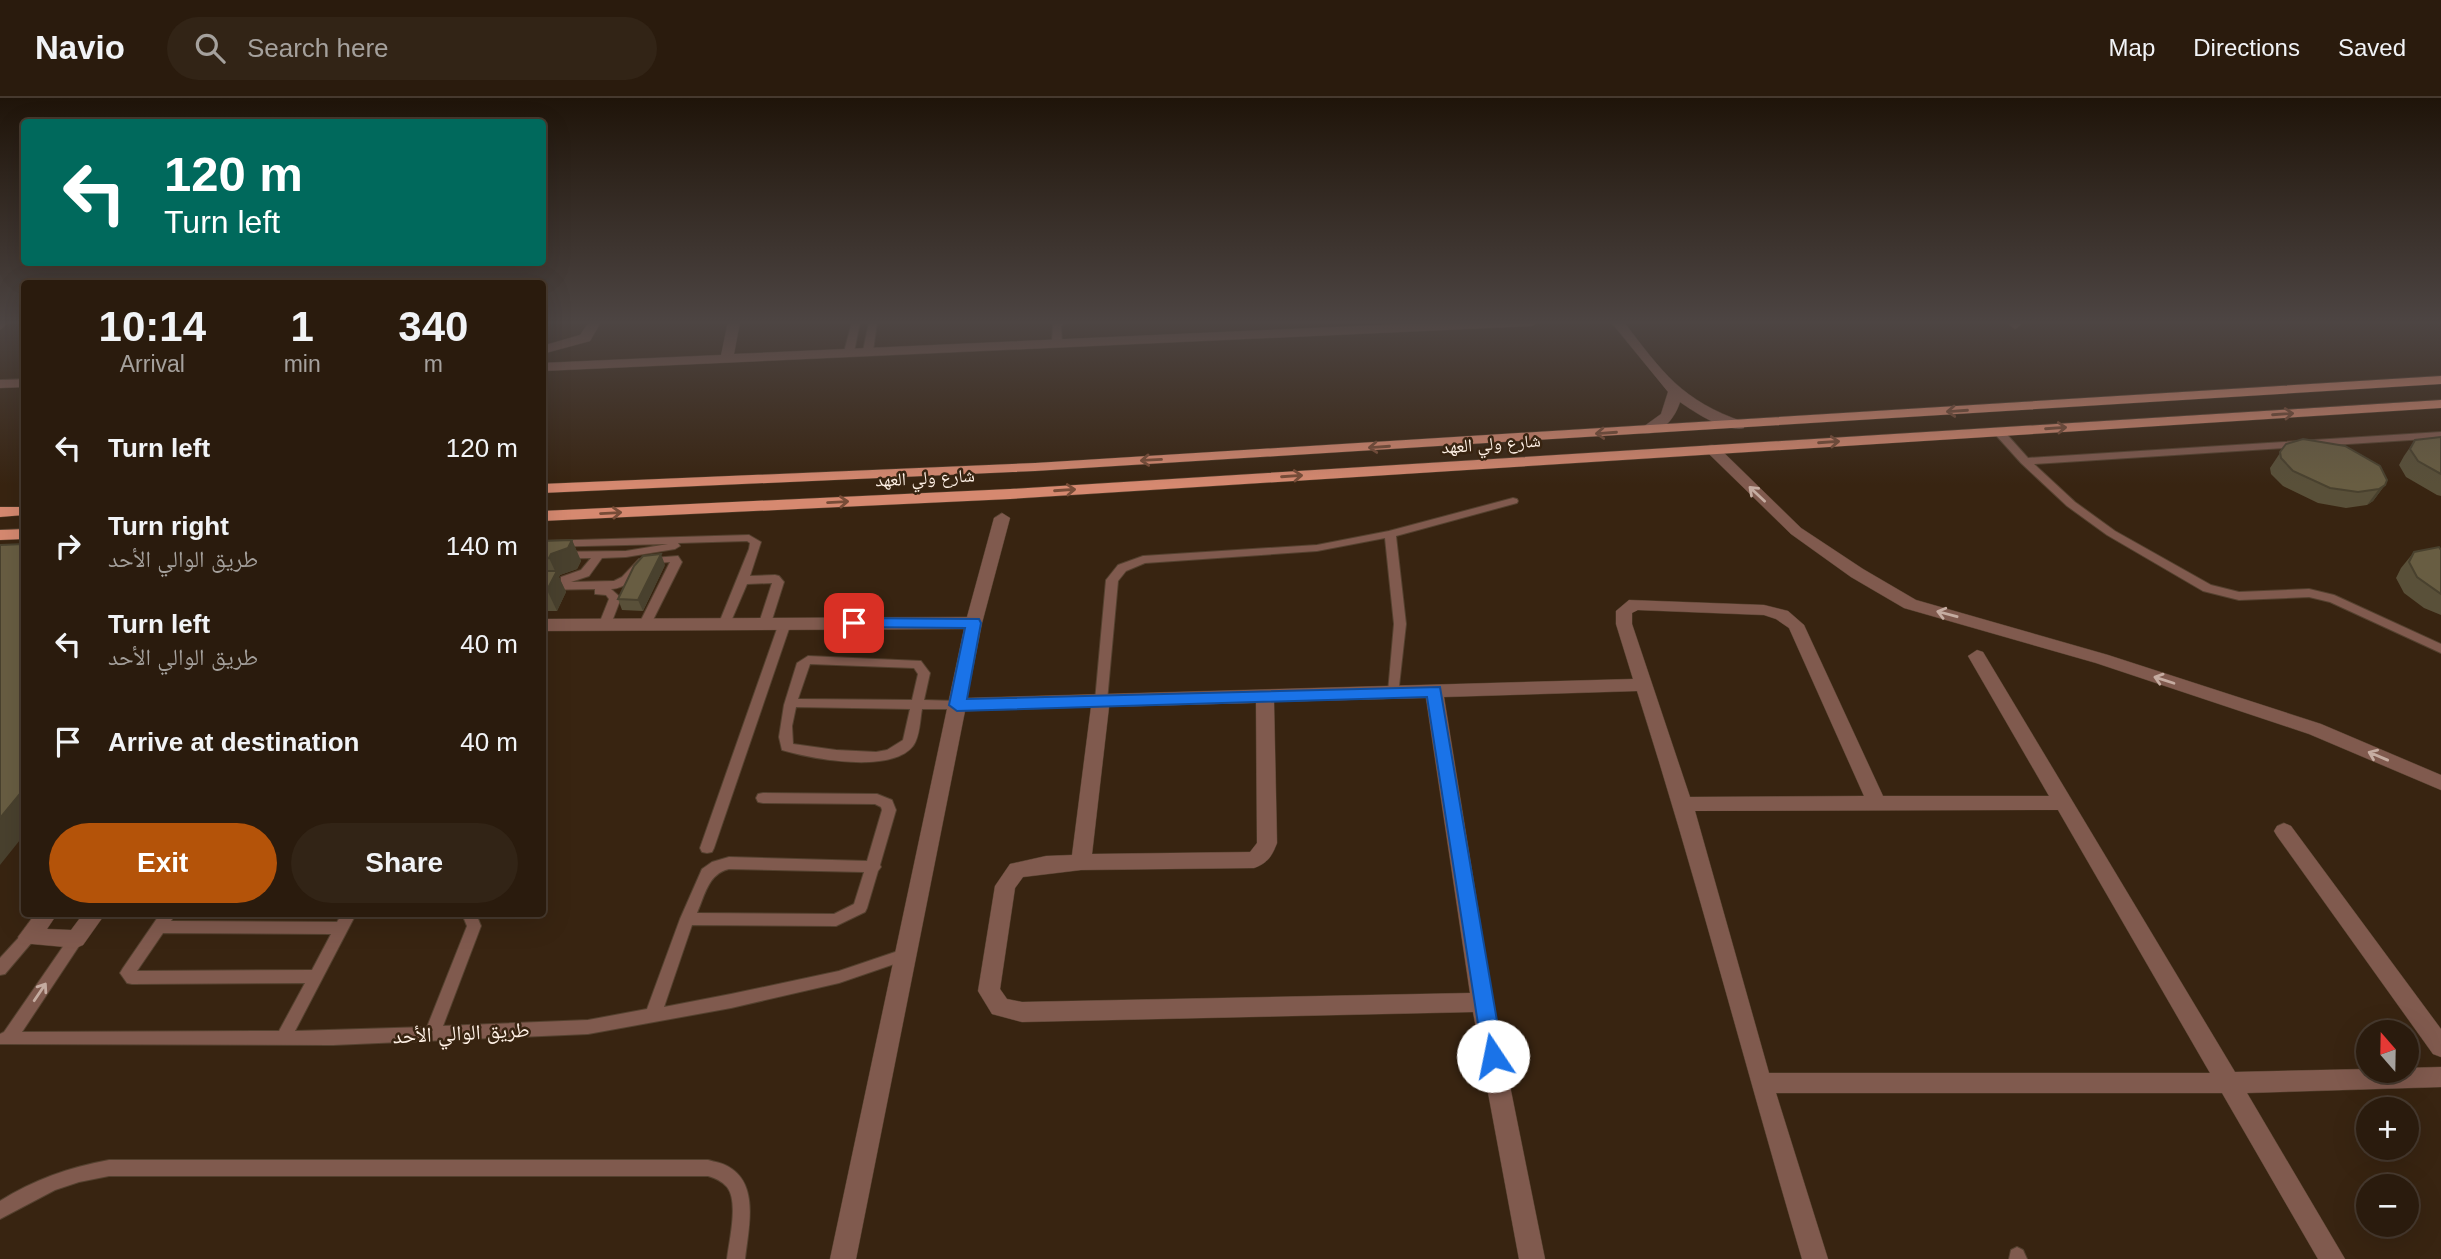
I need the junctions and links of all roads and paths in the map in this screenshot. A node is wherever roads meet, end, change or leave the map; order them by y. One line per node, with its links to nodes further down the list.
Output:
1 (1660, 376): 5 (street)
2 (2441, 380): 7 (main road, شارع ولي العهد, one-way to 7)
3 (21, 383): 4 (street)
4 (0, 384)
5 (1674, 393): 7 (street); 9 (street)
6 (2441, 404): 10 (main road, شارع ولي العهد, one-way to 6)
7 (1739, 425): 8 (main road, شارع ولي العهد)
8 (1698, 428): 9 (main road, شارع ولي العهد); 12 (main road)
9 (1648, 430): 14 (main road, شارع ولي العهد, one-way to 14)
10 (1998, 431): 12 (main road, شارع ولي العهد, one-way to 10); 13 (lane)
11 (2441, 435): 13 (lane)
12 (1712, 449): 20 (main road, شارع ولي العهد, one-way to 12); 50 (street, one-way to 12)
13 (2025, 461): 40 (lane)
14 (737, 481): 15 (main road, شارع ولي العهد); 16 (main road)
15 (546, 489)
16 (546, 497)
17 (1513, 501): 23 (lane)
18 (21, 511): 19 (main road)
19 (0, 512)
20 (546, 516)
21 (1002, 519): 34 (street)
22 (21, 534): 24 (main road)
23 (1390, 534): 44 (lane); 46 (lane)
24 (0, 535)
25 (720, 538): 26 (lane); 27 (lane); 30 (lane)
26 (546, 544)
27 (599, 555): 28 (lane); 29 (lane)
28 (546, 556)
29 (546, 580)
30 (743, 580): 33 (lane); 37 (lane)
31 (546, 586): 36 (lane)
32 (546, 592): 35 (lane)
33 (726, 623): 36 (street); 37 (street)
34 (974, 623): 38 (street); 48 (street)
35 (605, 624): 36 (street); 39 (street)
36 (645, 624)
37 (765, 624): 38 (street)
38 (785, 624): 56 (lane)
39 (546, 625)
40 (2441, 649)
41 (1978, 656): 52 (street)
42 (1643, 685): 43 (street); 53 (street); 54 (street)
43 (1434, 691): 44 (street); 72 (street)
44 (1395, 692): 45 (street)
45 (1265, 696): 46 (street); 57 (street)
46 (1101, 701): 48 (street); 57 (street)
47 (792, 703): 49 (lane); 49 (lane); 49 (lane)
48 (957, 705): 49 (lane); 69 (street)
49 (917, 706)
50 (2441, 783)
51 (763, 798): 58 (lane)
52 (2064, 803): 54 (street); 80 (street)
53 (1683, 804): 54 (street); 79 (street)
54 (1877, 804)
55 (2284, 831): 77 (street)
56 (707, 848)
57 (1081, 862): 72 (street)
58 (874, 867): 64 (lane); 64 (lane)
59 (45, 917): 67 (street)
60 (93, 917): 68 (street)
61 (166, 917): 65 (lane)
62 (348, 917): 66 (lane)
63 (470, 917): 74 (lane)
64 (687, 919): 73 (lane)
65 (159, 927): 66 (lane); 71 (lane)
66 (342, 928): 71 (lane)
67 (29, 937): 68 (street); 70 (lane)
68 (76, 939): 76 (lane, one-way to 68)
69 (904, 955): 73 (lane, طريق الوالي الأحد); 83 (street)
70 (0, 969)
71 (315, 976): 75 (lane)
72 (1482, 1002): 84 (street)
73 (653, 1015): 74 (lane, طريق الوالي الأحد)
74 (432, 1035): 75 (lane, طريق الوالي الأحد)
75 (284, 1037): 76 (lane, طريق الوالي الأحد)
76 (4, 1039)
77 (2441, 1047)
78 (2441, 1077): 80 (street)
79 (1761, 1083): 80 (street); 85 (street)
80 (2227, 1083): 86 (street)
81 (0, 1211): 82 (lane)
82 (736, 1259)
83 (843, 1259)
84 (1532, 1259)
85 (1815, 1259)
86 (2332, 1259)

